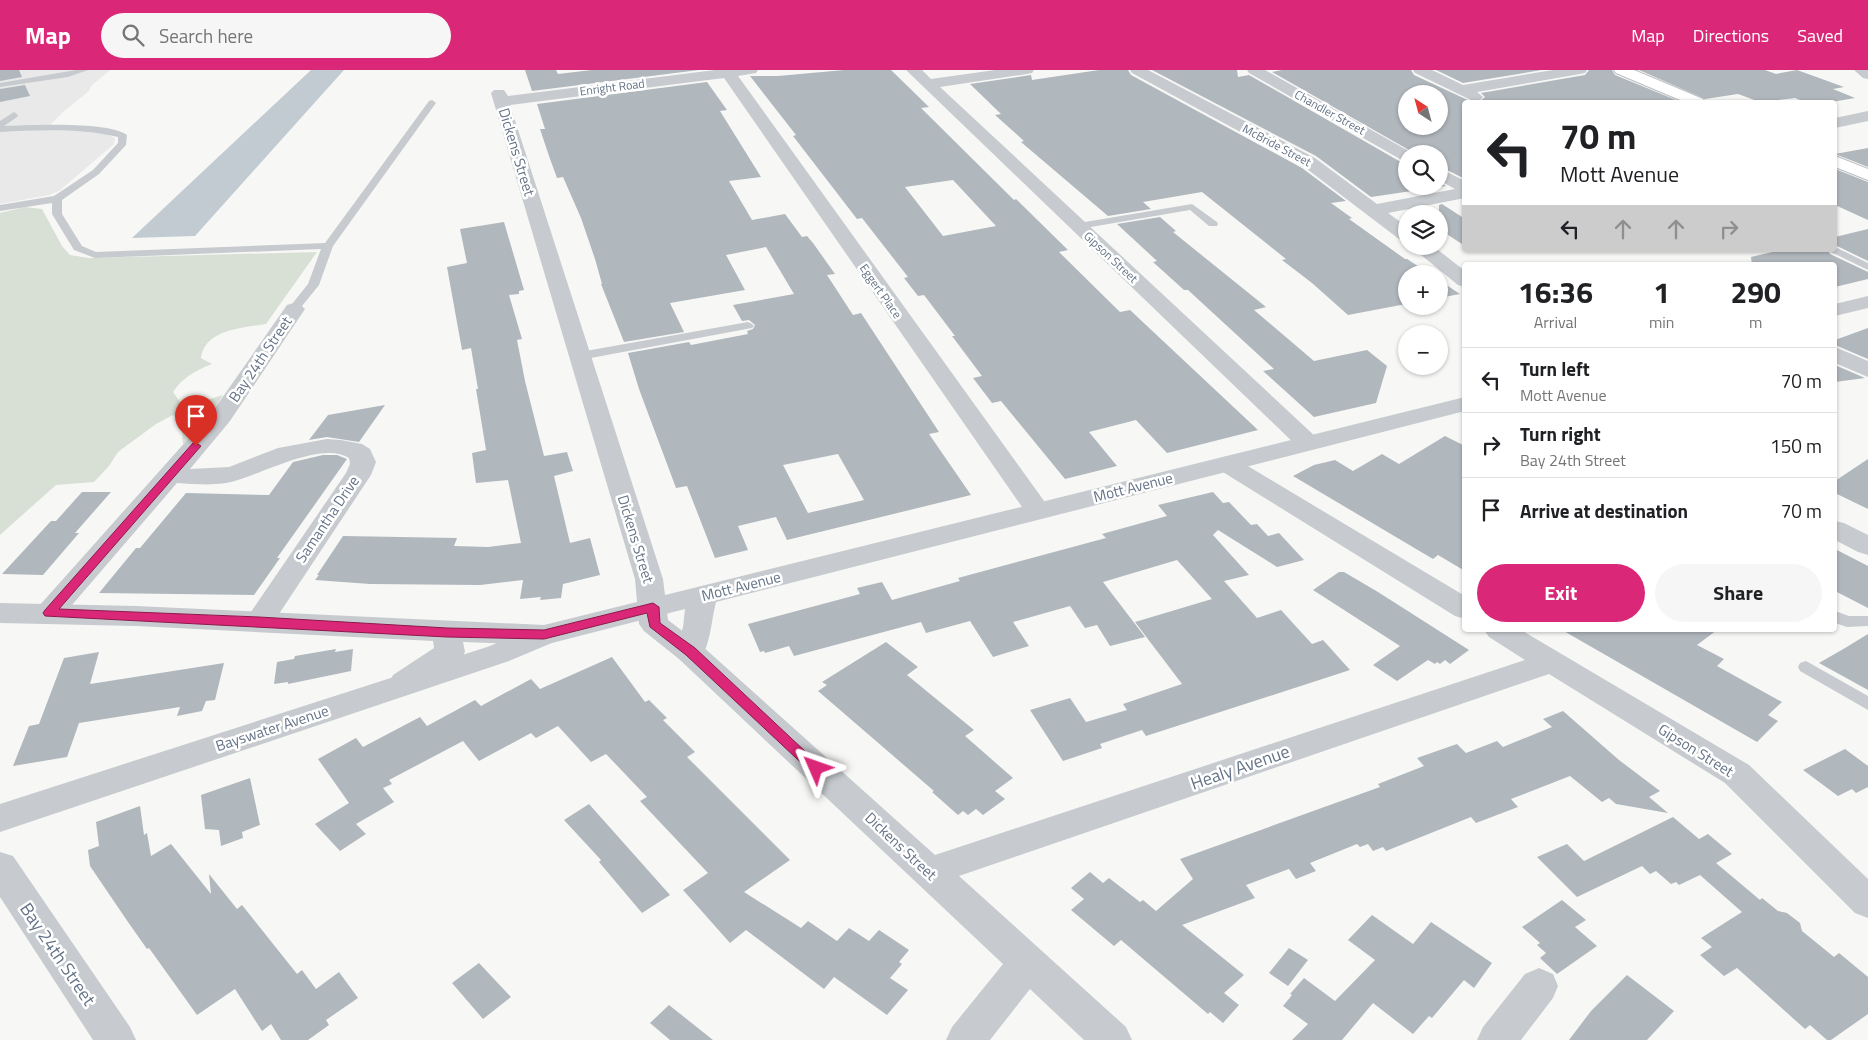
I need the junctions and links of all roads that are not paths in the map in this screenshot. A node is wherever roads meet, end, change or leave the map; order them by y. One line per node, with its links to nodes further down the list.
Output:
1 (84, 70): 14 (lane)
2 (751, 70): 11 (street, Enright Road)
3 (913, 70): 13 (street, Gipson Street)
4 (1027, 70): 13 (street)
5 (1137, 70): 33 (street, McBride Street)
6 (1254, 70): 25 (street, Chandler Street)
7 (1420, 70): 15 (street)
8 (1580, 70): 15 (street)
9 (1620, 70): 18 (main road)
10 (1861, 70): 12 (street)
11 (727, 71): 16 (street, Enright Road); 53 (street, Eggert Place)
12 (1868, 76)
13 (928, 84): 35 (street, Gipson Street)
14 (0, 85)
15 (1460, 90): 17 (street)
16 (500, 97): 47 (street, Dickens Street)
17 (1482, 100)
18 (1693, 100)
19 (432, 103): 37 (lane)
20 (14, 115): 23 (lane)
21 (1868, 116): 22 (street)
22 (1837, 123)
23 (0, 125)
24 (0, 129): 31 (lane)
25 (1398, 151)
26 (1837, 162): 27 (main road)
27 (1868, 175)
28 (1448, 178): 29 (street)
29 (1462, 186)
30 (1462, 194): 33 (street)
31 (57, 199): 32 (lane); 37 (lane)
32 (0, 208)
33 (1374, 210): 36 (street, McBride Street)
34 (1213, 224): 35 (lane)
35 (1079, 226): 50 (street, Gipson Street)
36 (1398, 229)
37 (328, 246): 43 (lane)
38 (1837, 251): 40 (lane)
39 (1432, 255): 41 (street)
40 (1868, 267)
41 (1462, 279)
42 (1868, 302): 44 (street)
43 (294, 309): 52 (street, Bay 24th Street)
44 (1837, 310)
45 (748, 326): 47 (lane)
46 (1837, 355): 48 (street)
47 (580, 356): 57 (street, Dickens Street)
48 (1868, 370)
49 (1462, 405): 50 (street, Mott Avenue)
50 (1308, 443): 51 (street, Mott Avenue)
51 (1227, 464): 53 (street, Mott Avenue); 58 (street)
52 (171, 475): 60 (street, Bay 24th Street); 63 (street, Samantha Drive)
53 (1038, 511): 56 (street, Mott Avenue)
54 (1837, 531): 55 (street)
55 (1868, 546)
56 (703, 595): 57 (street, Mott Avenue); 67 (street)
57 (653, 607): 66 (street, Mott Avenue); 67 (street, Dickens Street)
58 (1462, 607)
59 (0, 613): 60 (street, Mott Avenue)
60 (49, 613): 63 (street, Mott Avenue)
61 (1837, 617): 62 (lane)
62 (1868, 621)
63 (259, 622): 64 (street, Mott Avenue)
64 (447, 632): 66 (street, Mott Avenue); 70 (street)
65 (1502, 632): 68 (street, Gipson Street)
66 (544, 635): 70 (street, Bayswater Avenue)
67 (690, 652): 74 (street, Dickens Street)
68 (1552, 662): 74 (street, Healy Avenue); 75 (street, Gipson Street)
69 (1806, 667): 71 (lane)
70 (404, 684): 72 (street, Bayswater Avenue)
71 (1868, 704)
72 (0, 818)
73 (0, 868): 78 (street, Bay 24th Street)
74 (928, 872): 76 (street, Dickens Street)
75 (1868, 902)
76 (1027, 963): 79 (street); 80 (street, Dickens Street)
77 (1539, 986): 81 (street)
78 (116, 1040)
79 (966, 1040)
80 (1112, 1040)
81 (1497, 1040)

